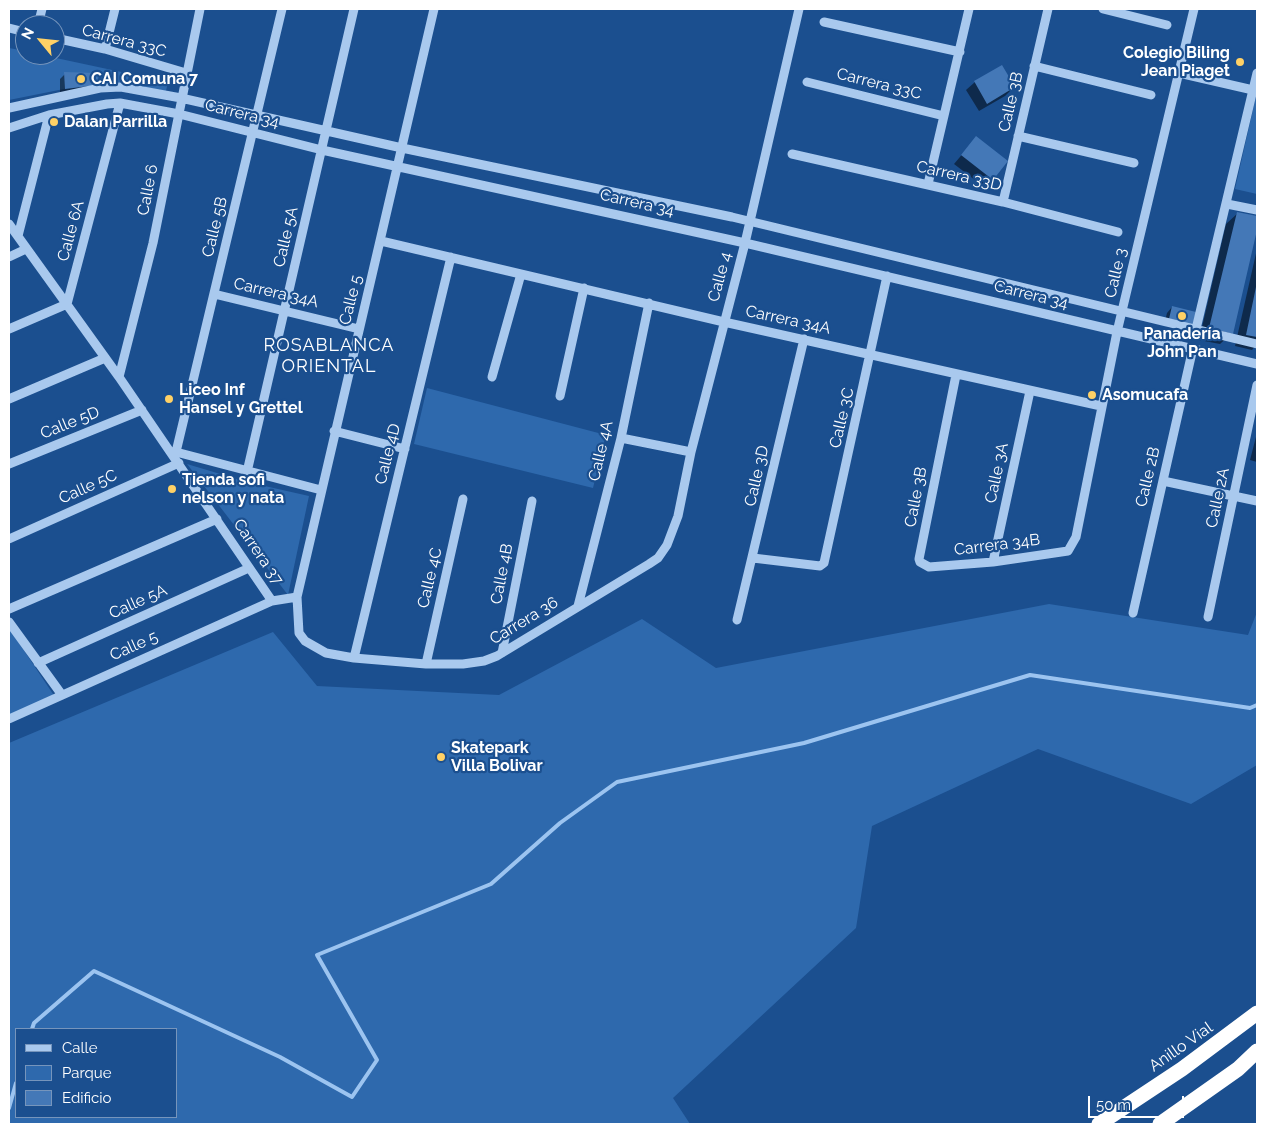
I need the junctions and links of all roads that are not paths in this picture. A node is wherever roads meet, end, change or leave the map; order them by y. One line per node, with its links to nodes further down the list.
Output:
1 (115, 9): 14 (street)
2 (200, 9): 17 (street, Calle 6)
3 (282, 9): 27 (street, Calle 5B)
4 (354, 9): 31 (street, Calle 5A)
5 (434, 9): 34 (street, Calle 5)
6 (799, 9): 43 (street, Calle 4)
7 (969, 9): 15 (street)
8 (1048, 9): 16 (street, Calle 3B)
9 (1103, 9): 12 (street)
10 (1194, 9): 18 (street, Calle 3)
11 (824, 22): 15 (street)
12 (1167, 25)
13 (65, 40): 14 (street, Carrera 33C)
14 (105, 49): 17 (street, Carrera 33C)
15 (960, 52): 29 (street)
16 (1034, 66): 22 (street); 33 (street, Calle 3B)
17 (186, 73): 23 (street, Calle 6)
18 (1179, 73): 21 (street); 59 (street, Calle 3)
19 (1257, 73): 21 (street)
20 (807, 82): 29 (street, Carrera 33C)
21 (1253, 90): 41 (street)
22 (1151, 94)
23 (181, 98): 25 (street, Carrera 34); 26 (street, Calle 6); 27 (street, Carrera 34)
24 (120, 103): 26 (street, Carrera 34); 28 (street, Carrera 34); 57 (street, Calle 6A)
25 (9, 108)
26 (179, 114): 32 (street, Carrera 34); 72 (street, Calle 6)
27 (258, 114): 31 (street, Carrera 34); 32 (street, Calle 5B)
28 (49, 115): 30 (street, Carrera 34); 46 (street)
29 (944, 116): 39 (street)
30 (9, 128)
31 (327, 130): 34 (street, Carrera 34); 35 (street, Calle 5A)
32 (254, 131): 35 (street, Carrera 34); 55 (street, Calle 5B)
33 (1018, 136): 37 (street); 40 (street, Calle 3B)
34 (402, 148): 38 (street, Calle 5); 43 (street, Carrera 34)
35 (322, 150): 38 (street, Carrera 34); 58 (street, Calle 5A)
36 (792, 154): 39 (street, Carrera 33D)
37 (1134, 163)
38 (397, 166): 47 (street, Calle 5); 48 (street, Carrera 34)
39 (928, 184): 40 (street, Carrera 33D)
40 (1003, 202): 45 (street, Carrera 33D)
41 (1228, 204): 42 (street); 63 (street)
42 (1257, 210)
43 (750, 222): 48 (street, Calle 4); 59 (street, Carrera 34)
44 (9, 224): 46 (street, Carrera 37)
45 (1118, 232)
46 (18, 236): 49 (street, Carrera 37)
47 (381, 241): 51 (street, Carrera 34A); 62 (street, Calle 5)
48 (745, 243): 53 (street, Carrera 34); 60 (street, Calle 4)
49 (26, 249): 50 (street); 57 (street, Carrera 37)
50 (9, 257)
51 (451, 257): 52 (street, Carrera 34A); 82 (street, Calle 4D)
52 (521, 274): 54 (street, Carrera 34A); 73 (street)
53 (887, 276): 64 (street, Carrera 34); 68 (street, Calle 3C)
54 (584, 288): 56 (street, Carrera 34A); 76 (street)
55 (214, 294): 58 (street, Carrera 34A); 84 (street, Calle 5B)
56 (649, 303): 60 (street, Carrera 34A); 81 (street, Calle 4A)
57 (68, 304): 61 (street); 69 (street, Carrera 37)
58 (284, 310): 62 (street, Carrera 34A); 87 (street, Calle 5A)
59 (1122, 311): 63 (street, Carrera 34); 64 (street, Calle 3)
60 (724, 322): 65 (street, Carrera 34A); 83 (street, Calle 4)
61 (9, 329)
62 (360, 329): 80 (street, Calle 5)
63 (1196, 329): 66 (street, Carrera 34)
64 (1117, 332): 67 (street, Carrera 34); 78 (street, Calle 3)
65 (804, 338): 68 (street, Carrera 34A); 98 (street, Calle 3D)
66 (1257, 344)
67 (1193, 348): 70 (street, Carrera 34); 88 (street, Calle 2B)
68 (871, 354): 71 (street, Carrera 34A); 98 (street, Calle 3C)
69 (105, 358): 72 (street, Carrera 37); 77 (street)
70 (1257, 364)
71 (956, 375): 75 (street, Carrera 34A); 100 (street, Calle 3B)
72 (119, 377): 79 (street, Carrera 37)
73 (492, 377)
74 (1257, 386): 90 (street, Calle 2A)
75 (1030, 391): 78 (street, Carrera 34A); 99 (street, Calle 3A)
76 (560, 396)
77 (9, 399)
78 (1101, 406): 96 (street, Calle 3)
79 (142, 410): 84 (street, Carrera 37); 86 (street, Calle 5D)
80 (334, 431): 82 (street); 89 (street, Calle 5)
81 (620, 438): 83 (street); 104 (street, Calle 4A)
82 (405, 449): 111 (street, Calle 4D)
83 (691, 452): 97 (street, Calle 4)
84 (174, 453): 85 (street, Carrera 37); 87 (street)
85 (179, 463): 94 (street, Carrera 37); 95 (street, Calle 5C)
86 (9, 464)
87 (247, 472): 89 (street)
88 (1163, 481): 90 (street); 106 (street, Calle 2B)
89 (321, 490): 102 (street, Calle 5)
90 (1234, 496): 93 (street); 107 (street, Calle 2A)
91 (464, 499): 113 (street, Calle 4C)
92 (532, 501): 110 (street, Calle 4B)
93 (1257, 501)
94 (217, 519): 101 (street, Carrera 37); 105 (street)
95 (9, 539)
96 (1073, 546): 99 (street, Carrera 34B)
97 (664, 551): 104 (street, Carrera 36)
98 (753, 558): 108 (street, Calle 3D)
99 (994, 562): 100 (street, Carrera 34B)
100 (923, 565)
101 (249, 568): 103 (street, Carrera 37); 112 (street, Calle 5A)
102 (297, 597): 103 (street, Carrera 37); 111 (street, Carrera 37)
103 (272, 601): 114 (street, Calle 5)
104 (578, 606): 110 (street, Carrera 36)
105 (9, 609)
106 (1133, 613)
107 (1208, 618)
108 (737, 620)
109 (9, 622): 112 (street)
110 (502, 653): 113 (street, Carrera 36)
111 (354, 658): 113 (street, Carrera 36)
112 (38, 663): 114 (street)
113 (426, 664)
114 (62, 695): 115 (street, Calle 5)
115 (9, 719)
116 (1257, 1013): 118 (highway, Anillo Vial)
117 (1257, 1051): 119 (highway)
118 (1099, 1124)
119 (1161, 1124)

